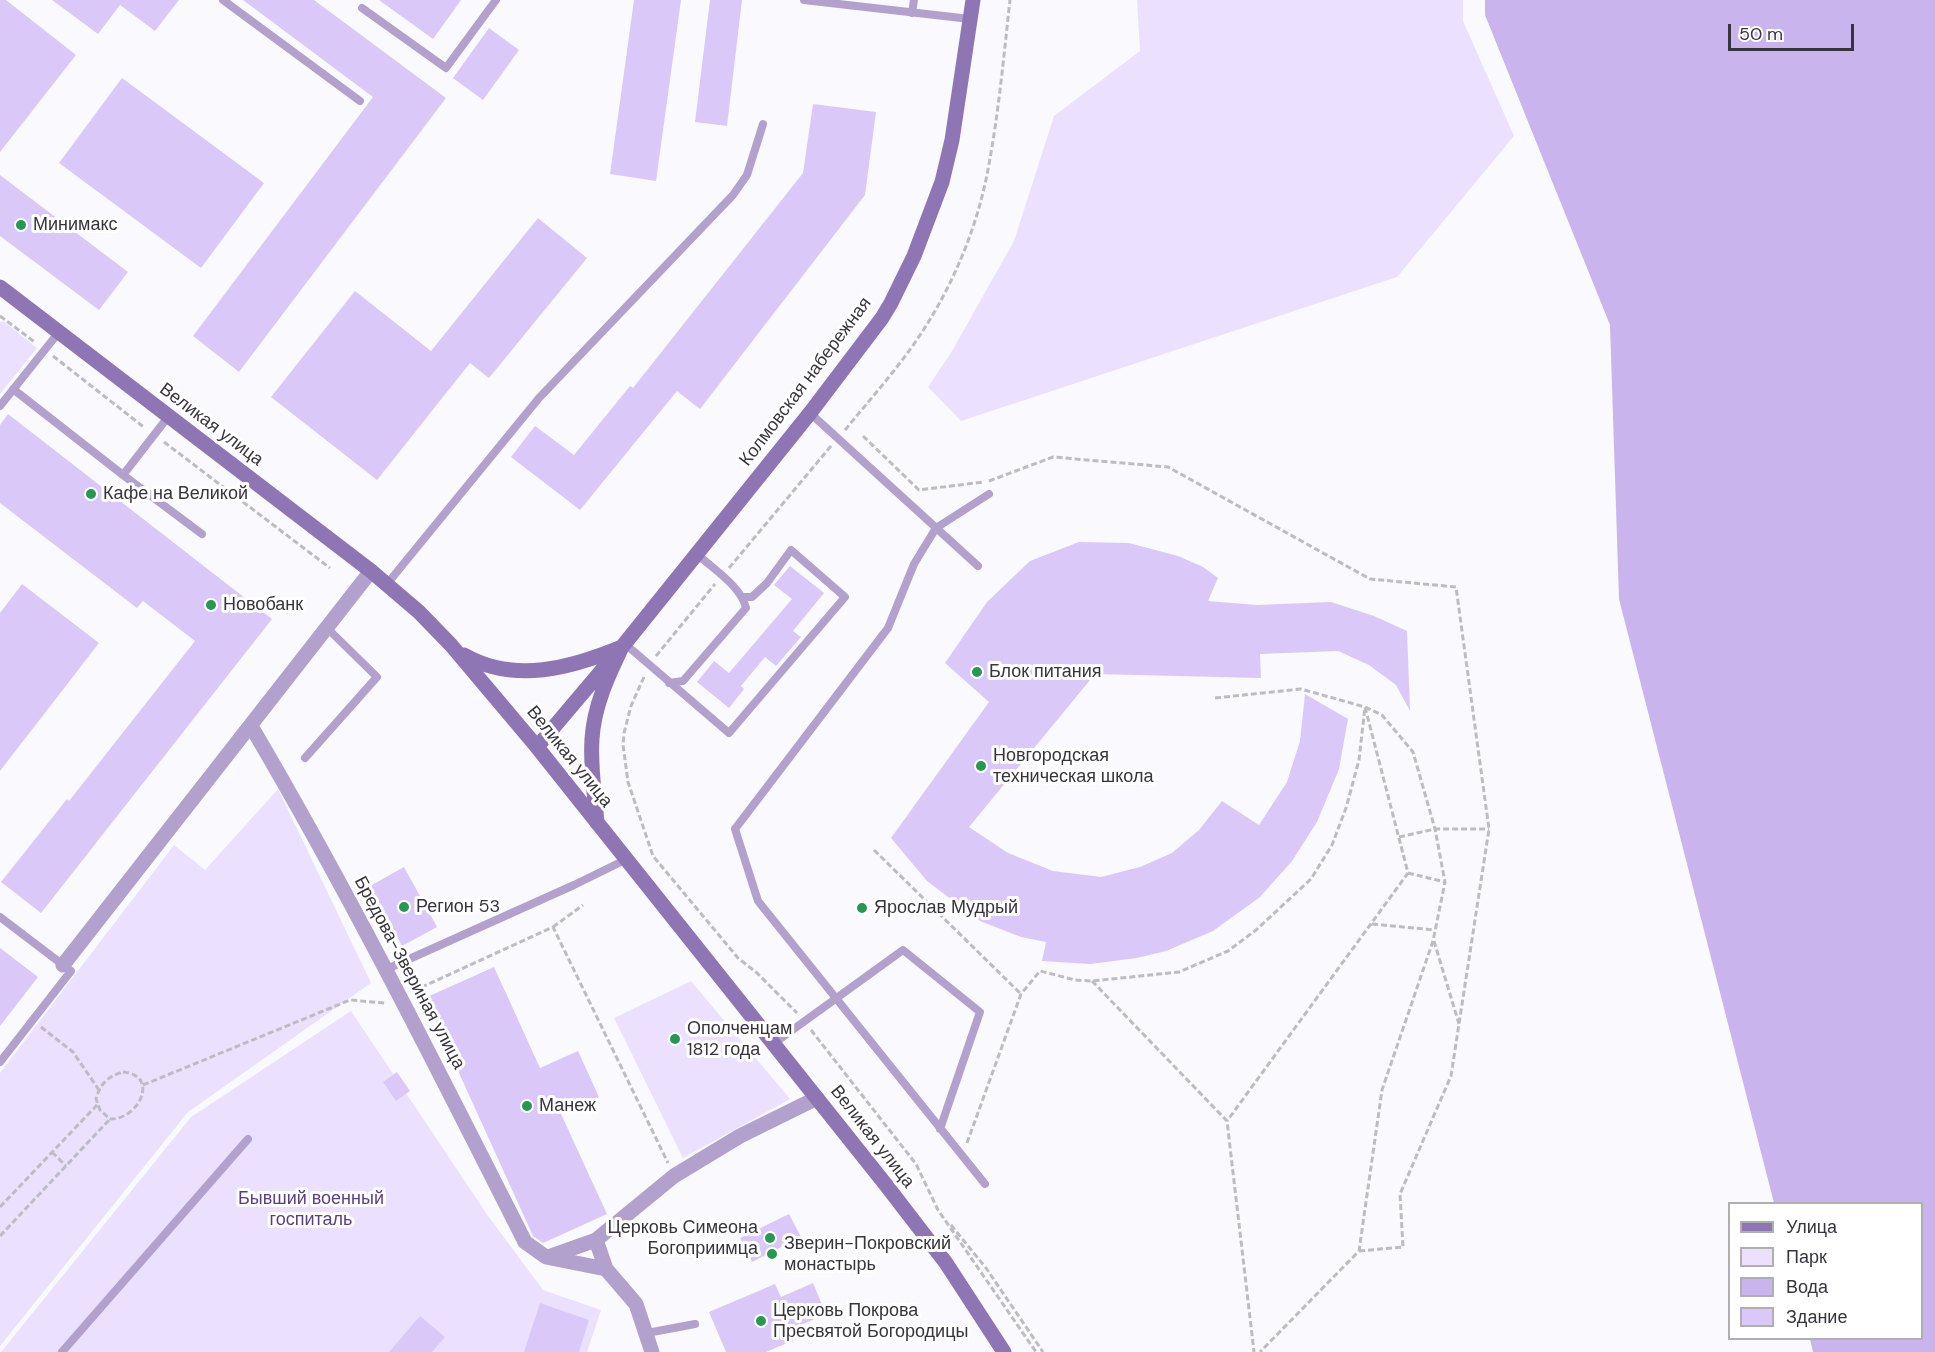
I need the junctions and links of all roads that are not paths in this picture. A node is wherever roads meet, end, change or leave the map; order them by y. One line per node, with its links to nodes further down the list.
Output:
1 (223, 0): 9 (lane)
2 (496, 0): 6 (lane)
3 (804, 0): 7 (lane)
4 (914, 0): 7 (lane)
5 (973, 0): 8 (main road, Колмовская набережная)
6 (362, 8)
7 (912, 13): 8 (lane)
8 (970, 19): 15 (main road, Колмовская набережная)
9 (360, 101)
10 (763, 124): 24 (lane)
11 (0, 287): 12 (main road, Великая улица)
12 (59, 332): 13 (lane); 16 (main road, Великая улица)
13 (13, 389): 14 (lane); 17 (lane)
14 (0, 406)
15 (810, 413): 19 (lane); 21 (main road, Колмовская набережная)
16 (168, 417): 17 (lane); 23 (main road, Великая улица)
17 (123, 475): 20 (lane)
18 (989, 494): 19 (lane)
19 (936, 528): 22 (lane); 38 (lane)
20 (202, 534)
21 (697, 554): 25 (lane); 28 (main road, Колмовская набережная)
22 (978, 566)
23 (371, 571): 24 (main road, Великая улица); 26 (street)
24 (387, 585): 27 (main road, Великая улица)
25 (743, 597): 29 (lane); 29 (lane)
26 (327, 628): 30 (street); 32 (lane)
27 (451, 645): 28 (main road); 31 (main road, Великая улица)
28 (623, 645): 29 (lane); 31 (main road); 33 (main road)
29 (669, 683)
30 (251, 726): 36 (street); 37 (street, Бредова-Звериная улица)
31 (537, 747): 33 (main road, Великая улица)
32 (305, 758)
33 (597, 823): 34 (main road, Великая улица)
34 (627, 859): 37 (lane); 39 (main road, Великая улица)
35 (0, 917): 36 (lane)
36 (63, 965): 40 (lane)
37 (387, 970): 46 (street, Бредова-Звериная улица)
38 (837, 998): 39 (lane); 42 (lane); 42 (lane)
39 (773, 1044): 41 (main road, Великая улица)
40 (0, 1062)
41 (817, 1098): 45 (street); 52 (main road, Великая улица)
42 (940, 1129): 44 (lane)
43 (248, 1139): 50 (lane)
44 (985, 1184)
45 (596, 1240): 46 (street); 47 (street)
46 (546, 1257): 47 (street)
47 (606, 1269): 49 (street)
48 (695, 1324): 49 (lane)
49 (647, 1333): 51 (street)
50 (62, 1352)
51 (652, 1352)
52 (1004, 1352)

